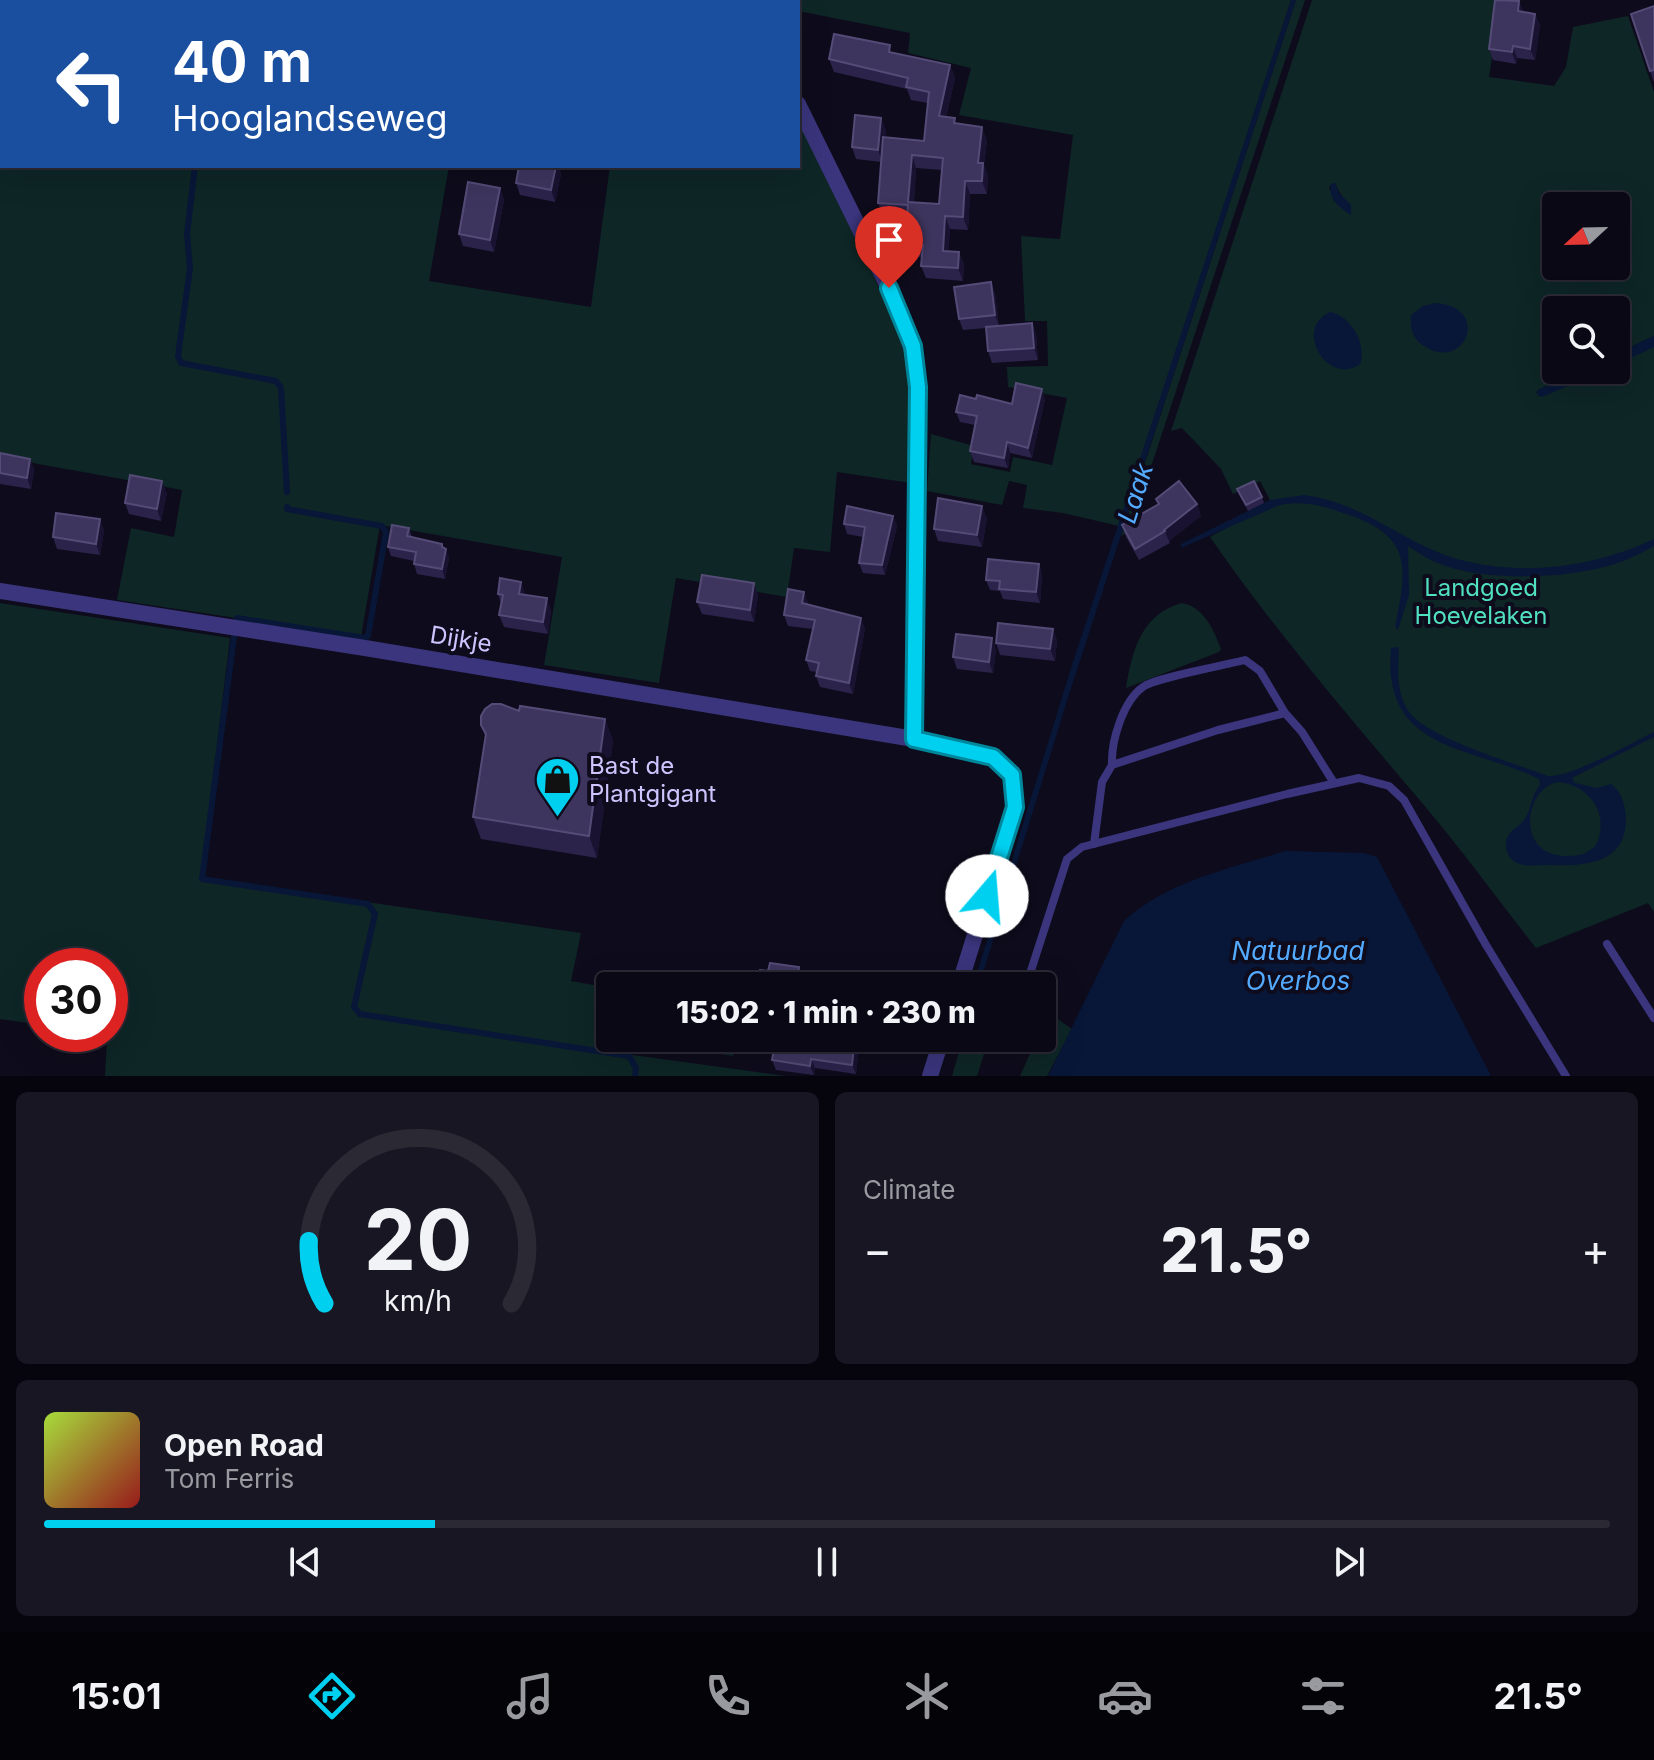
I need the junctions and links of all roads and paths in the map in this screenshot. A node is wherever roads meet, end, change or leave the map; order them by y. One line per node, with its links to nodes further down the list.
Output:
1 (800, 108): 4 (street)
2 (0, 591): 4 (street, Dijkje)
3 (1285, 713): 5 (lane); 5 (lane); 6 (lane)
4 (914, 739): 9 (street, Dijkje)
5 (1112, 765): 7 (lane)
6 (1334, 783): 7 (lane); 14 (lane)
7 (1094, 844): 10 (lane)
8 (1607, 944): 11 (lane)
9 (963, 972)
10 (1031, 972)
11 (1654, 1018)
12 (938, 1052): 13 (street)
13 (930, 1076)
14 (1566, 1076)

